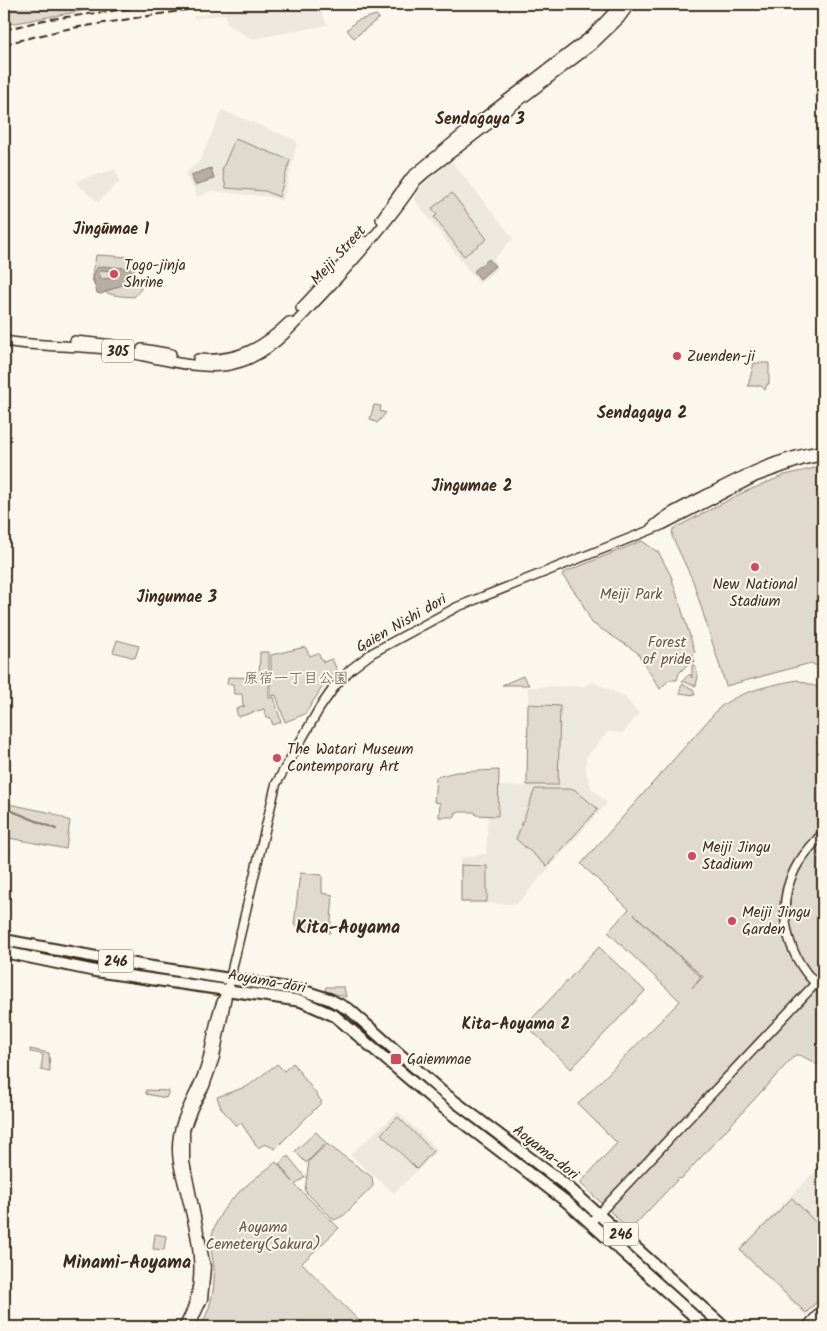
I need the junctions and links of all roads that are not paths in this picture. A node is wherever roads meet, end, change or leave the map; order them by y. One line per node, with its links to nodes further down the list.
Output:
1 (621, 4): 3 (main road, Meiji Street / 305)
2 (630, 4): 4 (main road, Meiji Street / 305)
3 (4, 336)
4 (4, 341)
5 (823, 450): 7 (main road)
6 (823, 456): 7 (main road, Gaien Nishi dori)
7 (651, 528): 13 (main road, Gaien Nishi dori)
8 (823, 833): 14 (main road)
9 (4, 940): 10 (highway, Aoyama-dōri / 246)
10 (17, 942): 12 (highway); 13 (highway, Aoyama-dōri / 246)
11 (4, 952): 12 (highway, Aoyama-dōri / 246)
12 (16, 955): 15 (highway, Aoyama-dōri / 246)
13 (230, 977): 15 (main road, Gaien Nishi dori); 17 (highway, Aoyama-dōri / 246)
14 (816, 984): 16 (main road); 17 (main road)
15 (228, 990): 18 (highway, Aoyama-dōri / 246); 19 (main road)
16 (823, 990)
17 (599, 1214): 18 (main road); 25 (highway, 246)
18 (590, 1223): 24 (highway, 246)
19 (197, 1236): 22 (main road); 23 (main road)
20 (823, 1309): 26 (main road)
21 (823, 1322): 27 (main road)
22 (183, 1327)
23 (190, 1327)
24 (706, 1327)
25 (724, 1327)
26 (807, 1327)
27 (819, 1327)

